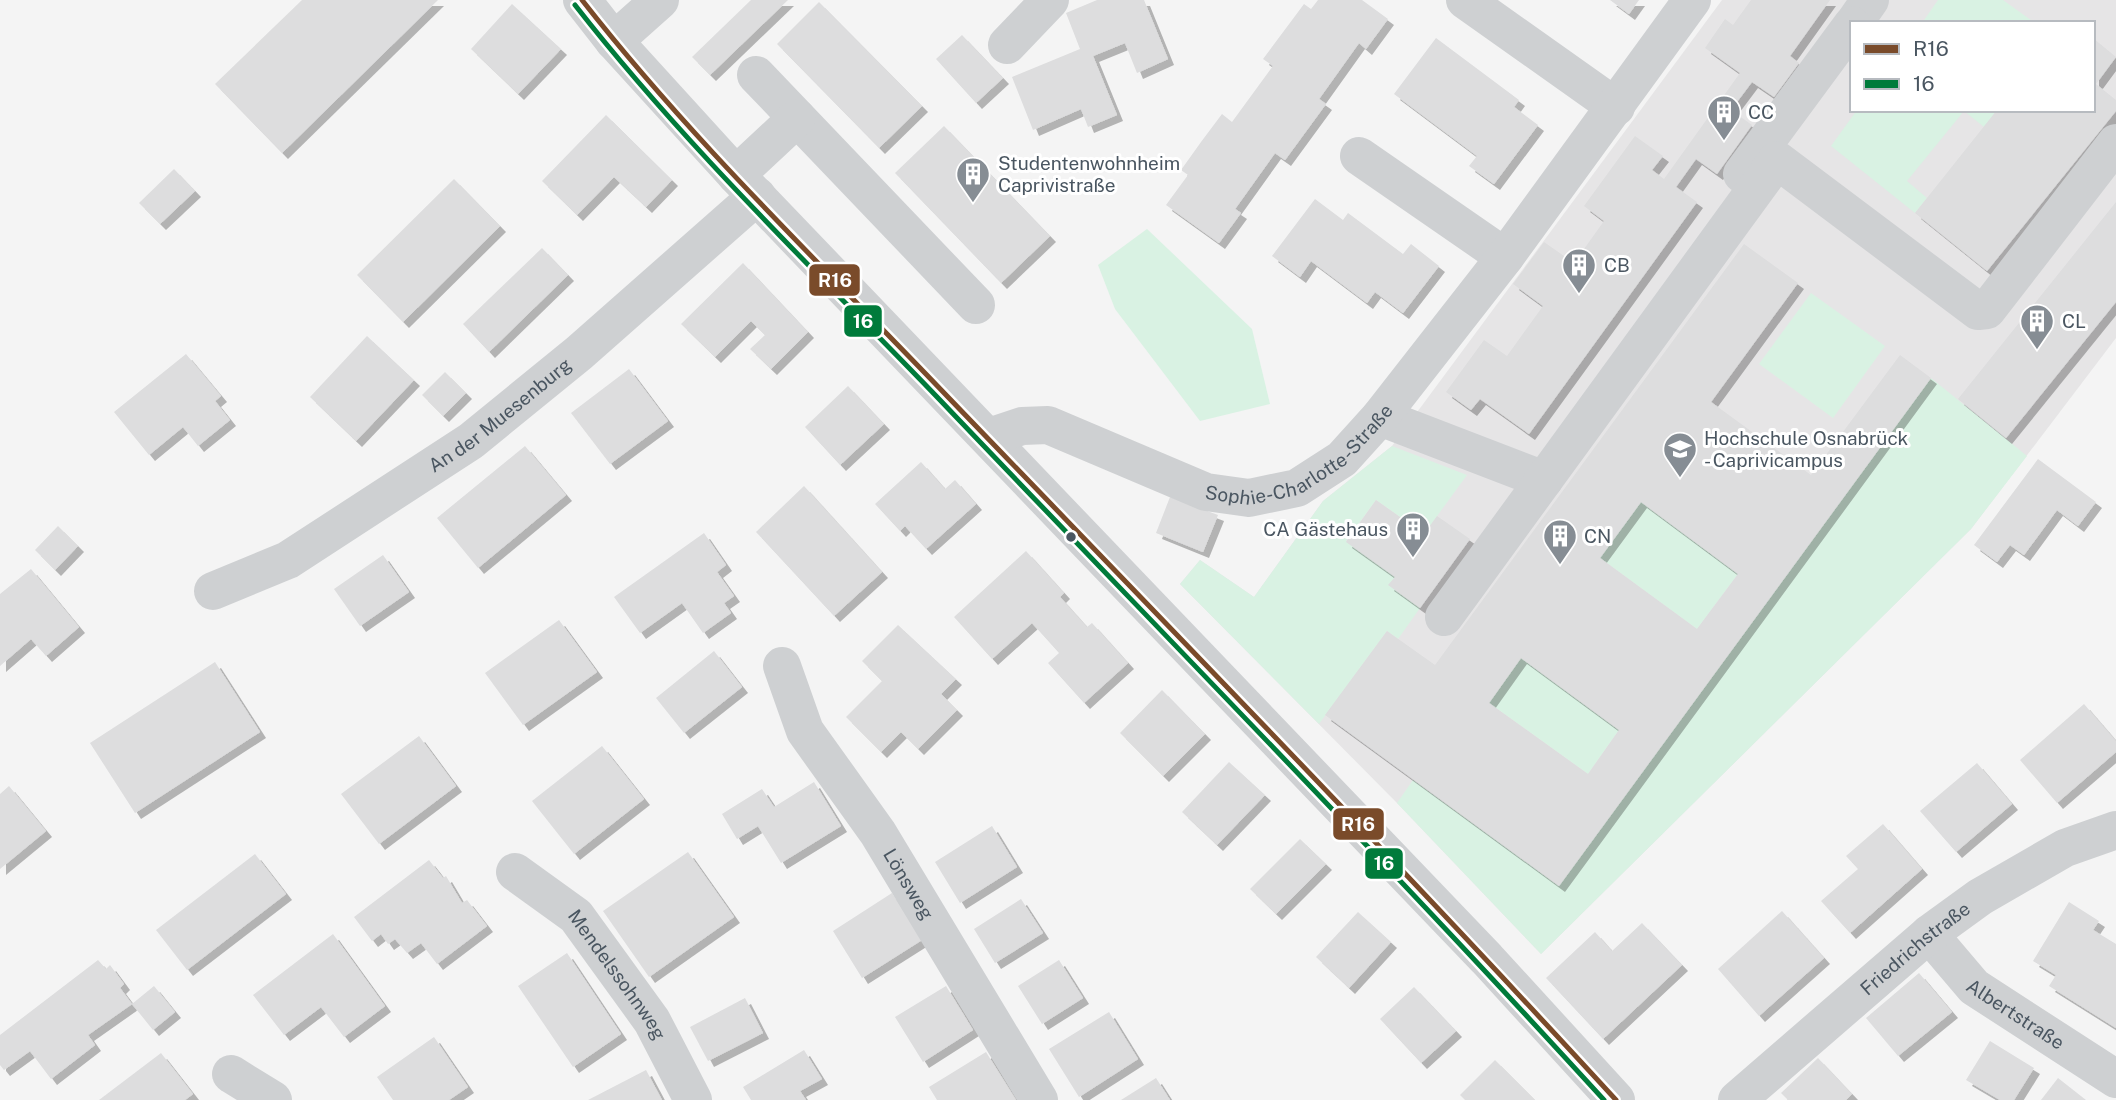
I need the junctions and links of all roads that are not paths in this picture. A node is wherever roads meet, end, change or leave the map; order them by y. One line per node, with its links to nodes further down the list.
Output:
1 (582, 0): 9 (street)
2 (660, 0): 9 (street)
3 (1050, 0): 10 (street)
4 (1465, 0): 12 (street)
5 (1692, 0): 12 (street, Sophie-Charlotte-Straße)
6 (1870, 0): 7 (street)
7 (1855, 21)
8 (1850, 28): 21 (street)
9 (614, 41): 16 (street)
10 (1007, 44)
11 (756, 75): 13 (street)
12 (1616, 107): 17 (street, Sophie-Charlotte-Straße)
13 (797, 118): 16 (street, An der Muesenburg); 18 (street)
14 (2116, 144): 21 (street)
15 (1359, 156): 17 (street)
16 (746, 186): 20 (street); 22 (street, An der Muesenburg)
17 (1505, 257): 19 (street, Sophie-Charlotte-Straße)
18 (976, 305)
19 (1380, 417): 20 (street, Sophie-Charlotte-Straße); 21 (street)
20 (989, 437): 33 (street)
21 (1534, 476): 23 (street)
22 (213, 591)
23 (1444, 617)
24 (782, 666): 32 (street, Lönsweg)
25 (2116, 830): 27 (street, Friedrichstraße)
26 (514, 872): 31 (street, Mendelssohnweg)
27 (1929, 934): 29 (street, Albertstraße); 34 (street, Friedrichstraße)
28 (231, 1074): 30 (street)
29 (2116, 1079)
30 (273, 1100)
31 (693, 1100)
32 (1039, 1100)
33 (1616, 1100)
34 (1737, 1100)

